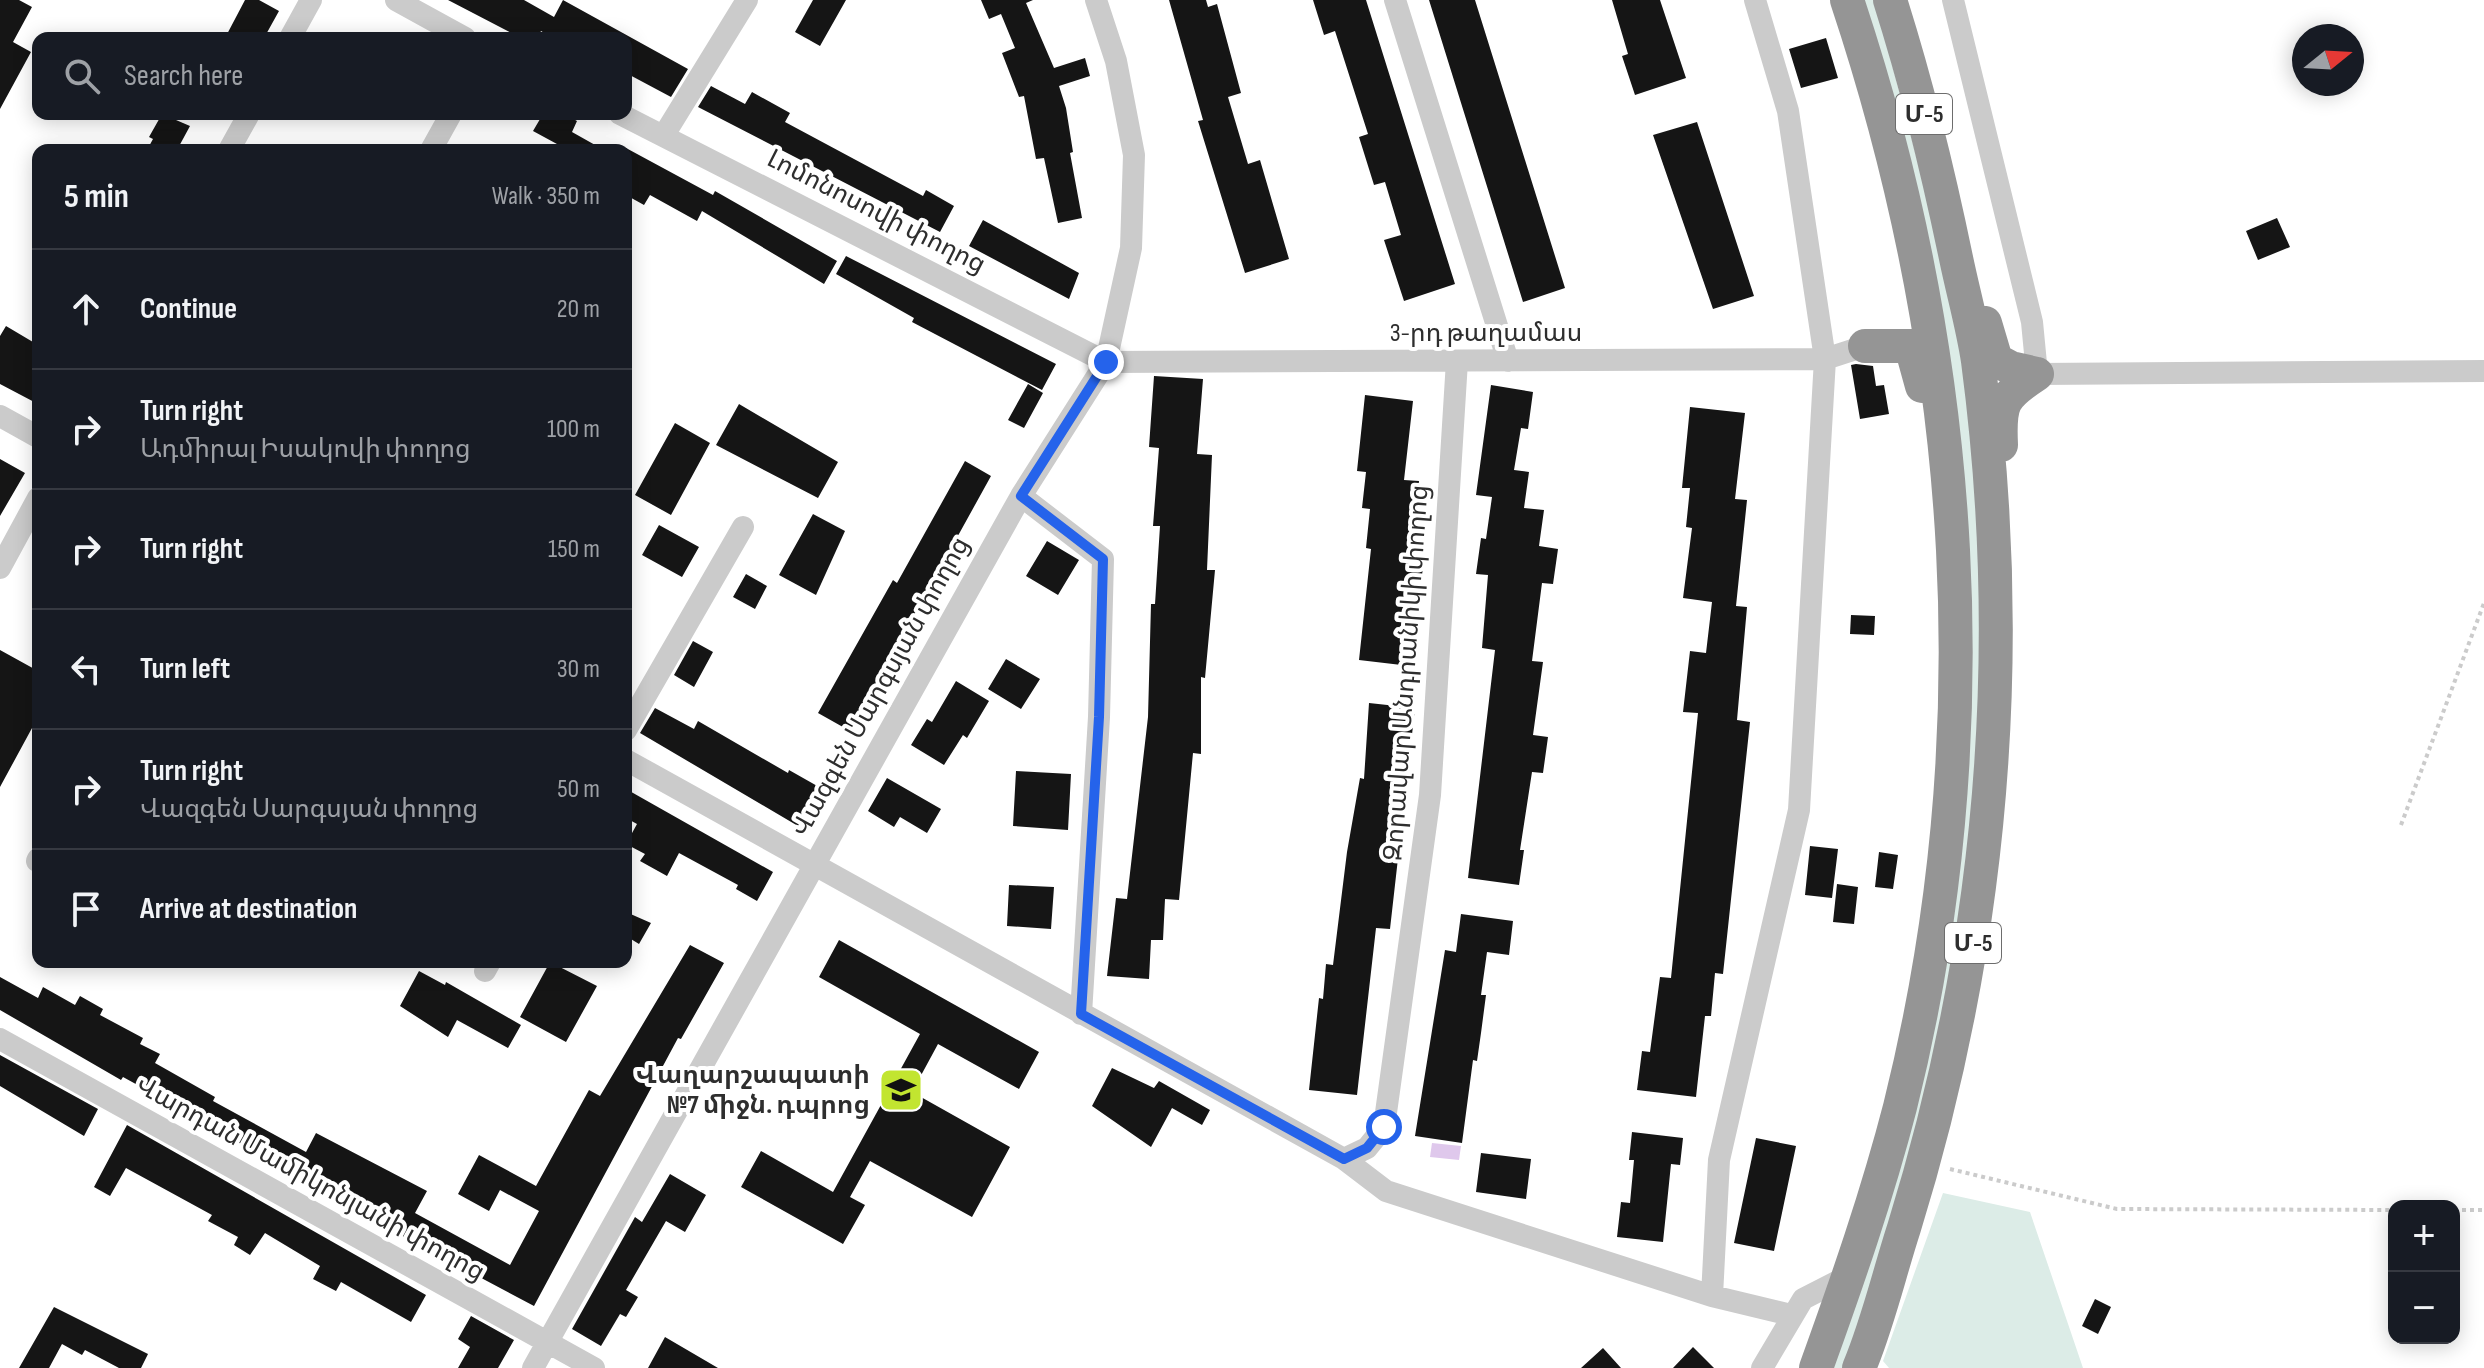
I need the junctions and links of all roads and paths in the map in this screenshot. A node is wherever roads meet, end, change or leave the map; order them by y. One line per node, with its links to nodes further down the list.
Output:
1 (311, 0): 10 (street)
2 (396, 0): 11 (street)
3 (747, 0): 15 (street)
4 (1096, 0): 24 (street, Վազգեն Սարգսյան փողոց)
5 (1395, 0): 23 (street)
6 (1755, 0): 21 (street)
7 (1847, 0): 18 (highway, Մ-5)
8 (1890, 0): 19 (highway, Մ-5)
9 (1953, 0): 26 (street)
10 (293, 32)
11 (454, 32)
12 (246, 120): 16 (street)
13 (448, 120): 17 (street)
14 (632, 120): 15 (street, Լոմոնոսովի փողոց)
15 (664, 135): 24 (street, Լոմոնոսովի փողոց)
16 (232, 144)
17 (434, 144)
18 (1898, 184): 20 (highway); 33 (highway, Մ-5)
19 (1950, 229): 26 (highway); 30 (highway, Մ-5)
20 (1865, 346): 21 (street, 3-րդ թաղամաս); 33 (highway)
21 (1825, 359): 23 (street, 3-րդ թաղամաս); 48 (street)
22 (1457, 361): 23 (street, 3-րդ թաղամաս); 24 (street, 3-րդ թաղամաս); 42 (street, Զորավար Անդրանիկի փողոց)
23 (1508, 361)
24 (1106, 362): 29 (street, Վազգեն Սարգսյան փողոց)
25 (2484, 371): 26 (street)
26 (2037, 374): 30 (highway)
27 (0, 416): 28 (street)
28 (32, 434)
29 (1021, 496): 39 (street, Վազգեն Սարգսյան փողոց); 40 (street)
30 (1991, 504): 43 (highway, Մ-5)
31 (32, 509): 34 (street)
32 (743, 527): 36 (street)
33 (1955, 552): 47 (highway, Մ-5)
34 (0, 568)
35 (2484, 603): 38 (path)
36 (632, 720)
37 (632, 763): 39 (street)
38 (2401, 825)
39 (813, 865): 40 (street); 50 (street, Վազգեն Սարգսյան փողոց)
40 (1081, 1014): 42 (street)
41 (0, 1039): 50 (street, Վարդան Մամիկոնյանի փողոց)
42 (1344, 1159): 48 (street)
43 (1925, 1160): 44 (path); 55 (highway, Մ-5)
44 (2388, 1210)
45 (2460, 1210): 46 (path)
46 (2484, 1210)
47 (1850, 1275): 49 (street); 54 (highway, Մ-5)
48 (1712, 1296): 49 (street)
49 (1791, 1315): 53 (street)
50 (548, 1343): 51 (street, Վազգեն Սարգսյան փողոց); 52 (street, Վարդան Մամիկոնյանի փողոց)
51 (533, 1368)
52 (594, 1368)
53 (1762, 1368)
54 (1816, 1368)
55 (1859, 1368)

